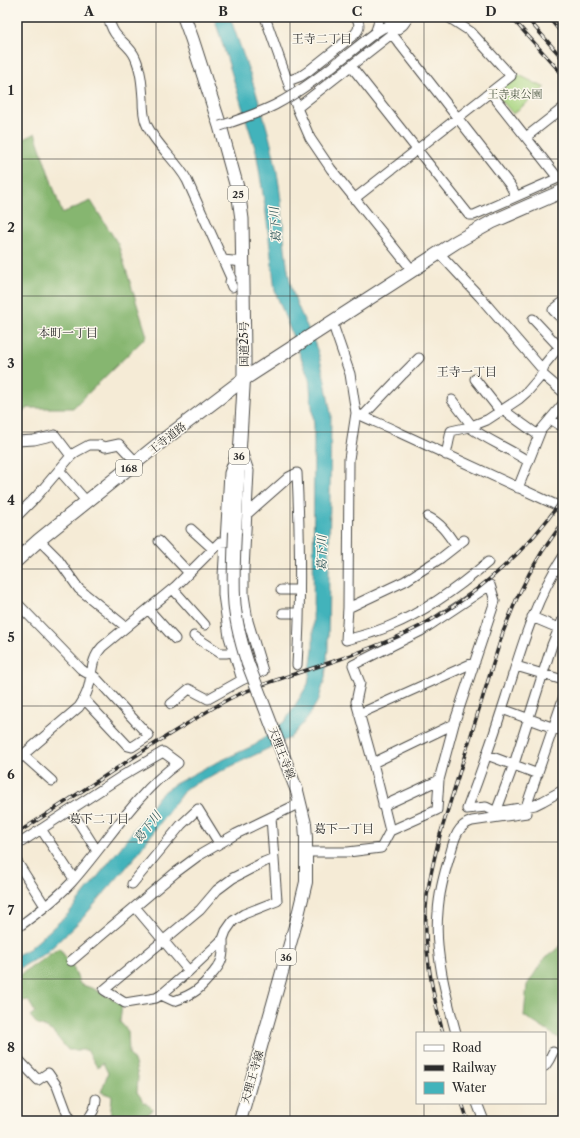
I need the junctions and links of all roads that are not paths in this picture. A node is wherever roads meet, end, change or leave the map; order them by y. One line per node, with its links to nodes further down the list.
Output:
1 (108, 17): 26 (street)
2 (184, 17): 18 (highway, 国道25号 / 25)
3 (265, 17): 13 (street)
4 (356, 17): 13 (street)
5 (378, 17): 10 (street)
6 (386, 17): 9 (street)
7 (410, 17): 9 (street); 11 (street)
8 (448, 17): 14 (street)
9 (398, 22): 10 (street)
10 (375, 33): 18 (street, bridge)
11 (392, 34): 12 (street); 17 (street)
12 (350, 66): 15 (street); 20 (street)
13 (288, 81): 15 (street)
14 (491, 93): 17 (street); 19 (street)
15 (297, 108): 24 (street)
16 (563, 108): 19 (street)
17 (458, 118): 20 (street); 23 (street)
18 (220, 126): 27 (highway, 国道25号 / 25)
19 (526, 138): 21 (street)
20 (418, 150): 23 (street); 24 (street)
21 (561, 177): 23 (street)
22 (563, 191): 25 (highway, 国道25号)
23 (516, 196)
24 (354, 199): 28 (street)
25 (438, 252): 28 (highway, 国道25号); 36 (street)
26 (223, 260): 27 (street); 29 (street)
27 (243, 262): 37 (highway, 国道25号 / 25)
28 (412, 270): 33 (highway, 国道25号)
29 (232, 287)
30 (563, 302): 32 (street)
31 (533, 319): 34 (street)
32 (563, 320)
33 (329, 323): 37 (highway, 国道25号); 43 (street)
34 (562, 347): 36 (street)
35 (419, 358): 43 (street)
36 (542, 372): 39 (street); 42 (street)
37 (244, 379): 49 (main road, 天理王寺線 / 36); 53 (highway, 王寺道路 / 168)
38 (475, 379): 42 (street)
39 (563, 392)
40 (452, 400): 45 (street)
41 (563, 404): 44 (street)
42 (502, 411): 45 (street); 47 (street)
43 (359, 415): 50 (street); 77 (street)
44 (550, 419): 46 (street); 47 (street)
45 (471, 426): 50 (street); 52 (street)
46 (563, 427)
47 (538, 435): 52 (street)
48 (17, 441): 51 (street)
49 (240, 443): 58 (street); 65 (street); 113 (main road, 天理王寺線 / 36, bridge)
50 (446, 455): 55 (street)
51 (71, 456): 53 (street); 54 (street)
52 (528, 461): 55 (street)
53 (136, 462): 56 (highway, 王寺道路 / 168)
54 (59, 470): 56 (street); 59 (street)
55 (518, 488): 57 (street)
56 (87, 502): 62 (highway, 王寺道路 / 168)
57 (563, 510)
58 (247, 514): 66 (street); 75 (street)
59 (17, 516)
60 (428, 517): 67 (street)
61 (191, 529): 68 (street)
62 (39, 540): 70 (highway, 王寺道路 / 168); 84 (street)
63 (464, 540): 67 (street)
64 (159, 541): 72 (street)
65 (225, 541): 66 (street); 68 (street); 88 (street)
66 (246, 541): 94 (street)
67 (456, 546): 77 (street)
68 (213, 549): 72 (street)
69 (563, 557): 81 (street)
70 (17, 560)
71 (488, 562): 77 (street)
72 (190, 573): 73 (street)
73 (172, 589): 78 (street); 83 (street)
74 (281, 590): 75 (street)
75 (299, 590): 80 (street)
76 (17, 603): 92 (street)
77 (348, 608)
78 (148, 609): 84 (street); 87 (street)
79 (283, 613): 80 (street)
80 (299, 613): 90 (street)
81 (532, 617): 85 (street); 91 (street)
82 (563, 619): 85 (street)
83 (205, 625)
84 (126, 627): 92 (street)
85 (561, 629): 93 (street)
86 (194, 636): 88 (street)
87 (175, 639)
88 (234, 652): 94 (street)
89 (475, 662): 100 (street); 100 (street); 102 (street)
90 (297, 664)
91 (516, 666): 93 (street); 99 (street)
92 (91, 674): 96 (street); 96 (street)
93 (542, 674): 95 (street); 101 (street)
94 (242, 680): 98 (street)
95 (563, 680)
96 (84, 699): 106 (street)
97 (563, 699): 103 (street)
98 (171, 704)
99 (502, 709): 101 (street); 105 (street)
100 (359, 714): 107 (street)
101 (529, 719): 103 (street); 108 (street)
102 (454, 724): 107 (street); 110 (street)
103 (554, 728): 104 (street); 109 (street)
104 (563, 730)
105 (487, 755): 108 (street); 117 (street)
106 (20, 758): 111 (street)
107 (373, 763): 114 (street)
108 (514, 764): 109 (street); 117 (street)
109 (538, 774): 115 (street)
110 (439, 780): 114 (street); 120 (street)
111 (52, 781)
112 (563, 790): 115 (street)
113 (300, 803): 118 (street); 124 (main road, 天理王寺線 / 36)
114 (383, 806): 120 (street)
115 (526, 807): 117 (street); 137 (street)
116 (71, 810): 119 (street); 123 (street); 123 (street)
117 (496, 812)
118 (271, 817): 121 (street); 125 (street)
119 (41, 829): 122 (street); 127 (street)
120 (390, 831): 124 (street)
121 (219, 843): 128 (street); 130 (street)
122 (17, 845)
123 (98, 850): 127 (street)
124 (307, 852): 145 (main road, 天理王寺線 / 36)
125 (274, 858): 132 (street); 133 (street)
126 (17, 862): 129 (street)
127 (74, 879): 129 (street)
128 (132, 884)
129 (45, 906): 131 (street)
130 (135, 907): 133 (street); 134 (street)
131 (17, 928)
132 (223, 939): 135 (street); 136 (street)
133 (163, 940): 135 (street); 136 (street)
134 (71, 960)
135 (189, 971): 136 (street)
136 (161, 995)
137 (456, 1032)
138 (553, 1052): 140 (street)
139 (17, 1058): 143 (street)
140 (546, 1065)
141 (96, 1099): 144 (street)
142 (477, 1104): 146 (street)
143 (70, 1121)
144 (86, 1121)
145 (240, 1121)
146 (484, 1121)

